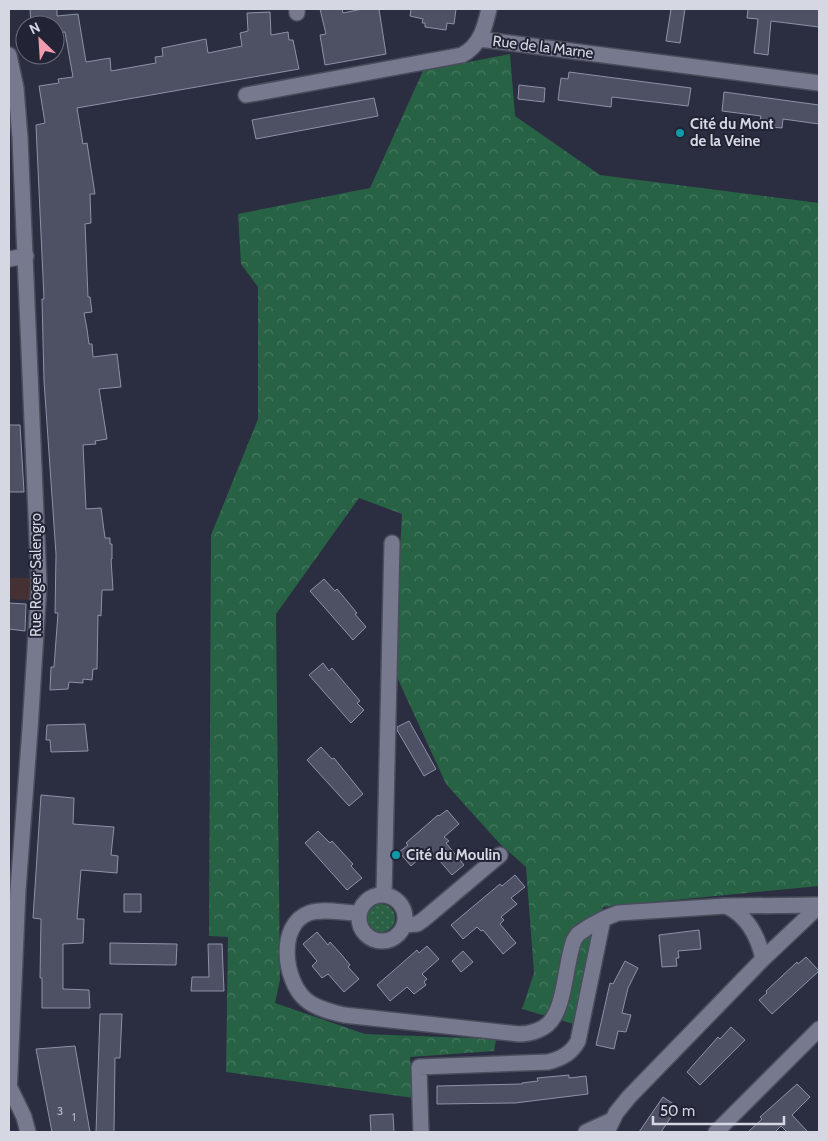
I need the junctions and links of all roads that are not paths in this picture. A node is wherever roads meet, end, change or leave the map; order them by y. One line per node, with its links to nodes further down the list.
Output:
1 (489, 9): 2 (street)
2 (479, 39): 4 (street, Rue de la Marne); 5 (street, Rue de la Marne)
3 (9, 55): 6 (street, Rue Roger Salengro)
4 (819, 83)
5 (246, 94)
6 (26, 256): 7 (street); 18 (street, Rue Roger Salengro)
7 (9, 259)
8 (392, 543): 10 (street)
9 (500, 855): 15 (street)
10 (384, 895): 13 (street); 15 (street)
11 (726, 906): 12 (street); 14 (street); 16 (street)
12 (819, 906): 16 (street)
13 (359, 914): 14 (street); 15 (street)
14 (602, 919): 22 (street)
15 (404, 925)
16 (763, 959): 20 (street)
17 (819, 1029): 24 (street)
18 (10, 1093): 19 (street)
19 (15, 1115): 21 (street)
20 (610, 1126): 23 (street)
21 (28, 1132)
22 (421, 1132)
23 (586, 1132)
24 (716, 1132)

